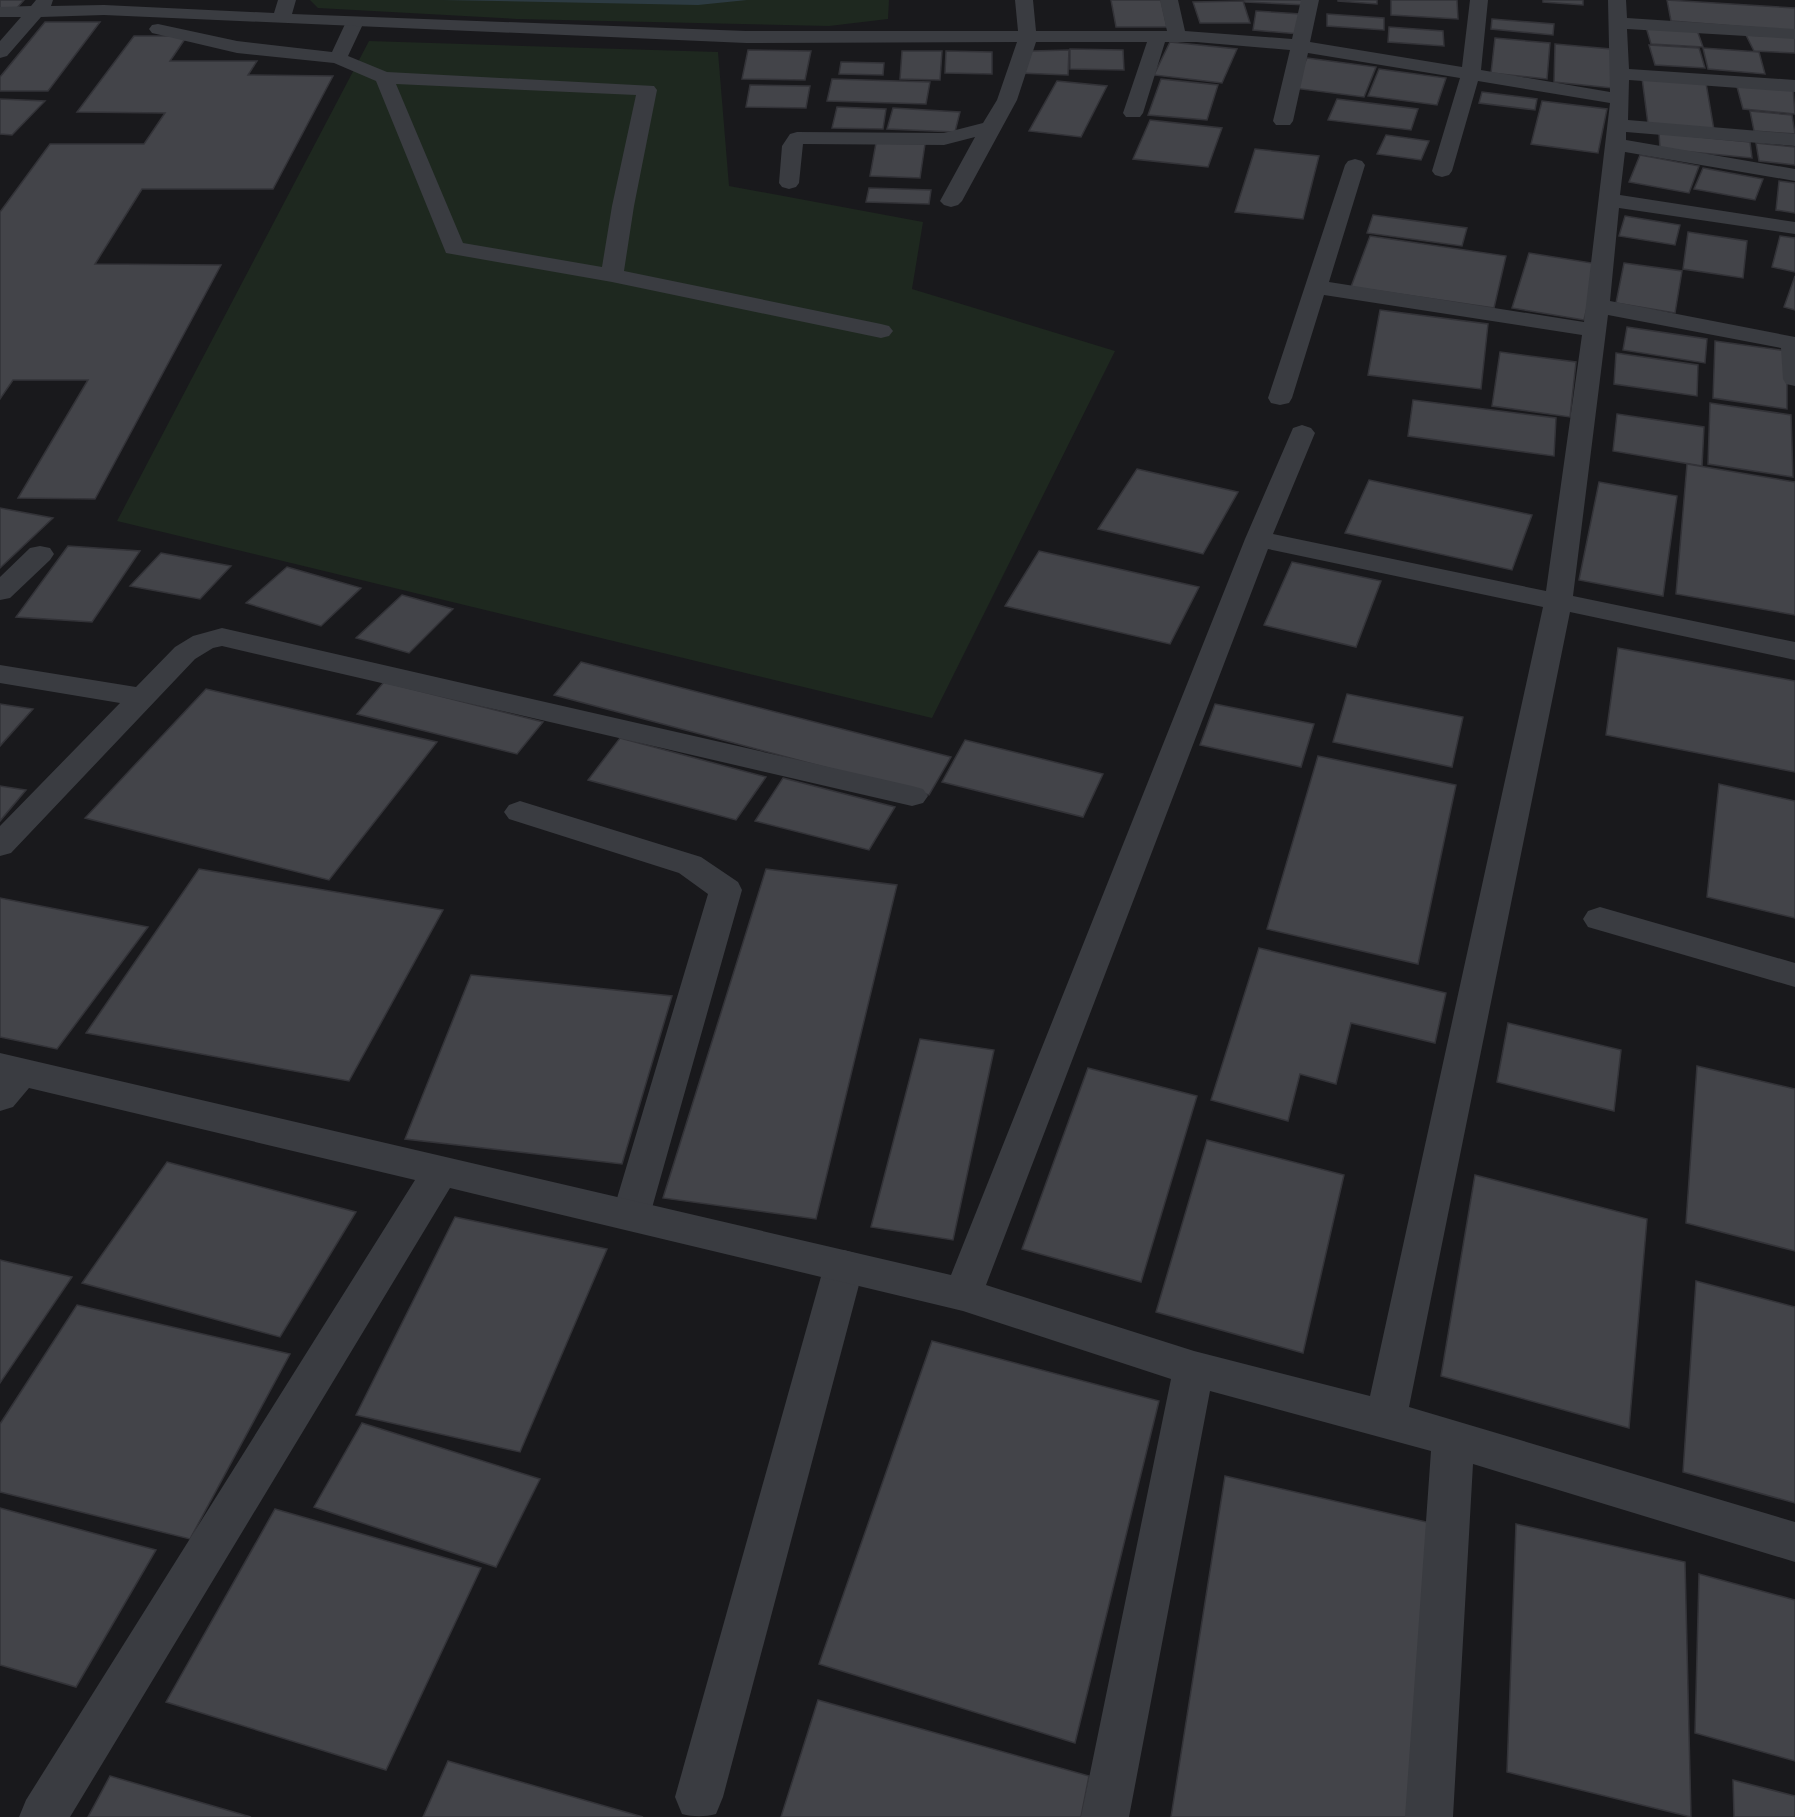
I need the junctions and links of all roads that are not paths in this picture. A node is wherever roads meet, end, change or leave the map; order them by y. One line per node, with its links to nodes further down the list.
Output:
1 (287, 0): 9 (street)
2 (1024, 0): 15 (street)
3 (1169, 0): 14 (street)
4 (1310, 0): 16 (street)
5 (1479, 0): 19 (street)
6 (1617, 0): 11 (street)
7 (42, 5): 8 (street); 9 (street); 17 (street)
8 (0, 12)
9 (281, 19): 10 (street)
10 (355, 22): 15 (street); 18 (street)
11 (1618, 23): 13 (street); 20 (street)
12 (158, 28): 18 (street)
13 (1795, 33)
14 (1167, 36): 15 (street); 16 (street); 24 (street)
15 (1028, 37): 26 (street)
16 (1300, 46): 19 (street); 25 (street)
17 (0, 52)
18 (338, 58): 21 (street)
19 (1471, 74): 23 (street); 30 (street)
20 (1618, 74): 22 (street); 23 (street)
21 (384, 78): 36 (street); 36 (street)
22 (1795, 86)
23 (1620, 99): 27 (street)
24 (1133, 113)
25 (1282, 121)
26 (990, 127): 32 (street); 34 (street)
27 (1615, 135): 28 (street); 31 (street); 33 (street)
28 (1795, 140)
29 (1355, 165): 37 (street)
30 (1442, 171)
31 (1795, 175)
32 (789, 183)
33 (1609, 200): 35 (street); 38 (street)
34 (951, 201)
35 (1795, 228)
36 (612, 275): 39 (street)
37 (1316, 287): 38 (street); 42 (street)
38 (1596, 318): 40 (street); 47 (street)
39 (881, 331)
40 (1794, 344): 41 (street)
41 (1795, 378)
42 (1280, 398)
43 (1302, 433): 44 (street)
44 (1258, 538): 47 (street); 60 (street)
45 (40, 554): 46 (street)
46 (0, 591)
47 (1558, 601): 48 (street); 62 (street)
48 (1795, 651)
49 (0, 674): 50 (street)
50 (142, 697): 51 (street); 53 (street)
51 (912, 796)
52 (520, 812): 58 (street)
53 (0, 845)
54 (1600, 919): 55 (street)
55 (1795, 975)
56 (7, 1079): 57 (street)
57 (441, 1170): 58 (street); 66 (street)
58 (631, 1215): 59 (street)
59 (844, 1266): 60 (street); 65 (street)
60 (963, 1293): 61 (street)
61 (1194, 1369): 62 (street); 67 (street)
62 (1386, 1419): 63 (street)
63 (1453, 1440): 64 (street); 68 (street)
64 (1795, 1542)
65 (699, 1797)
66 (43, 1817)
67 (1105, 1817)
68 (1429, 1817)

